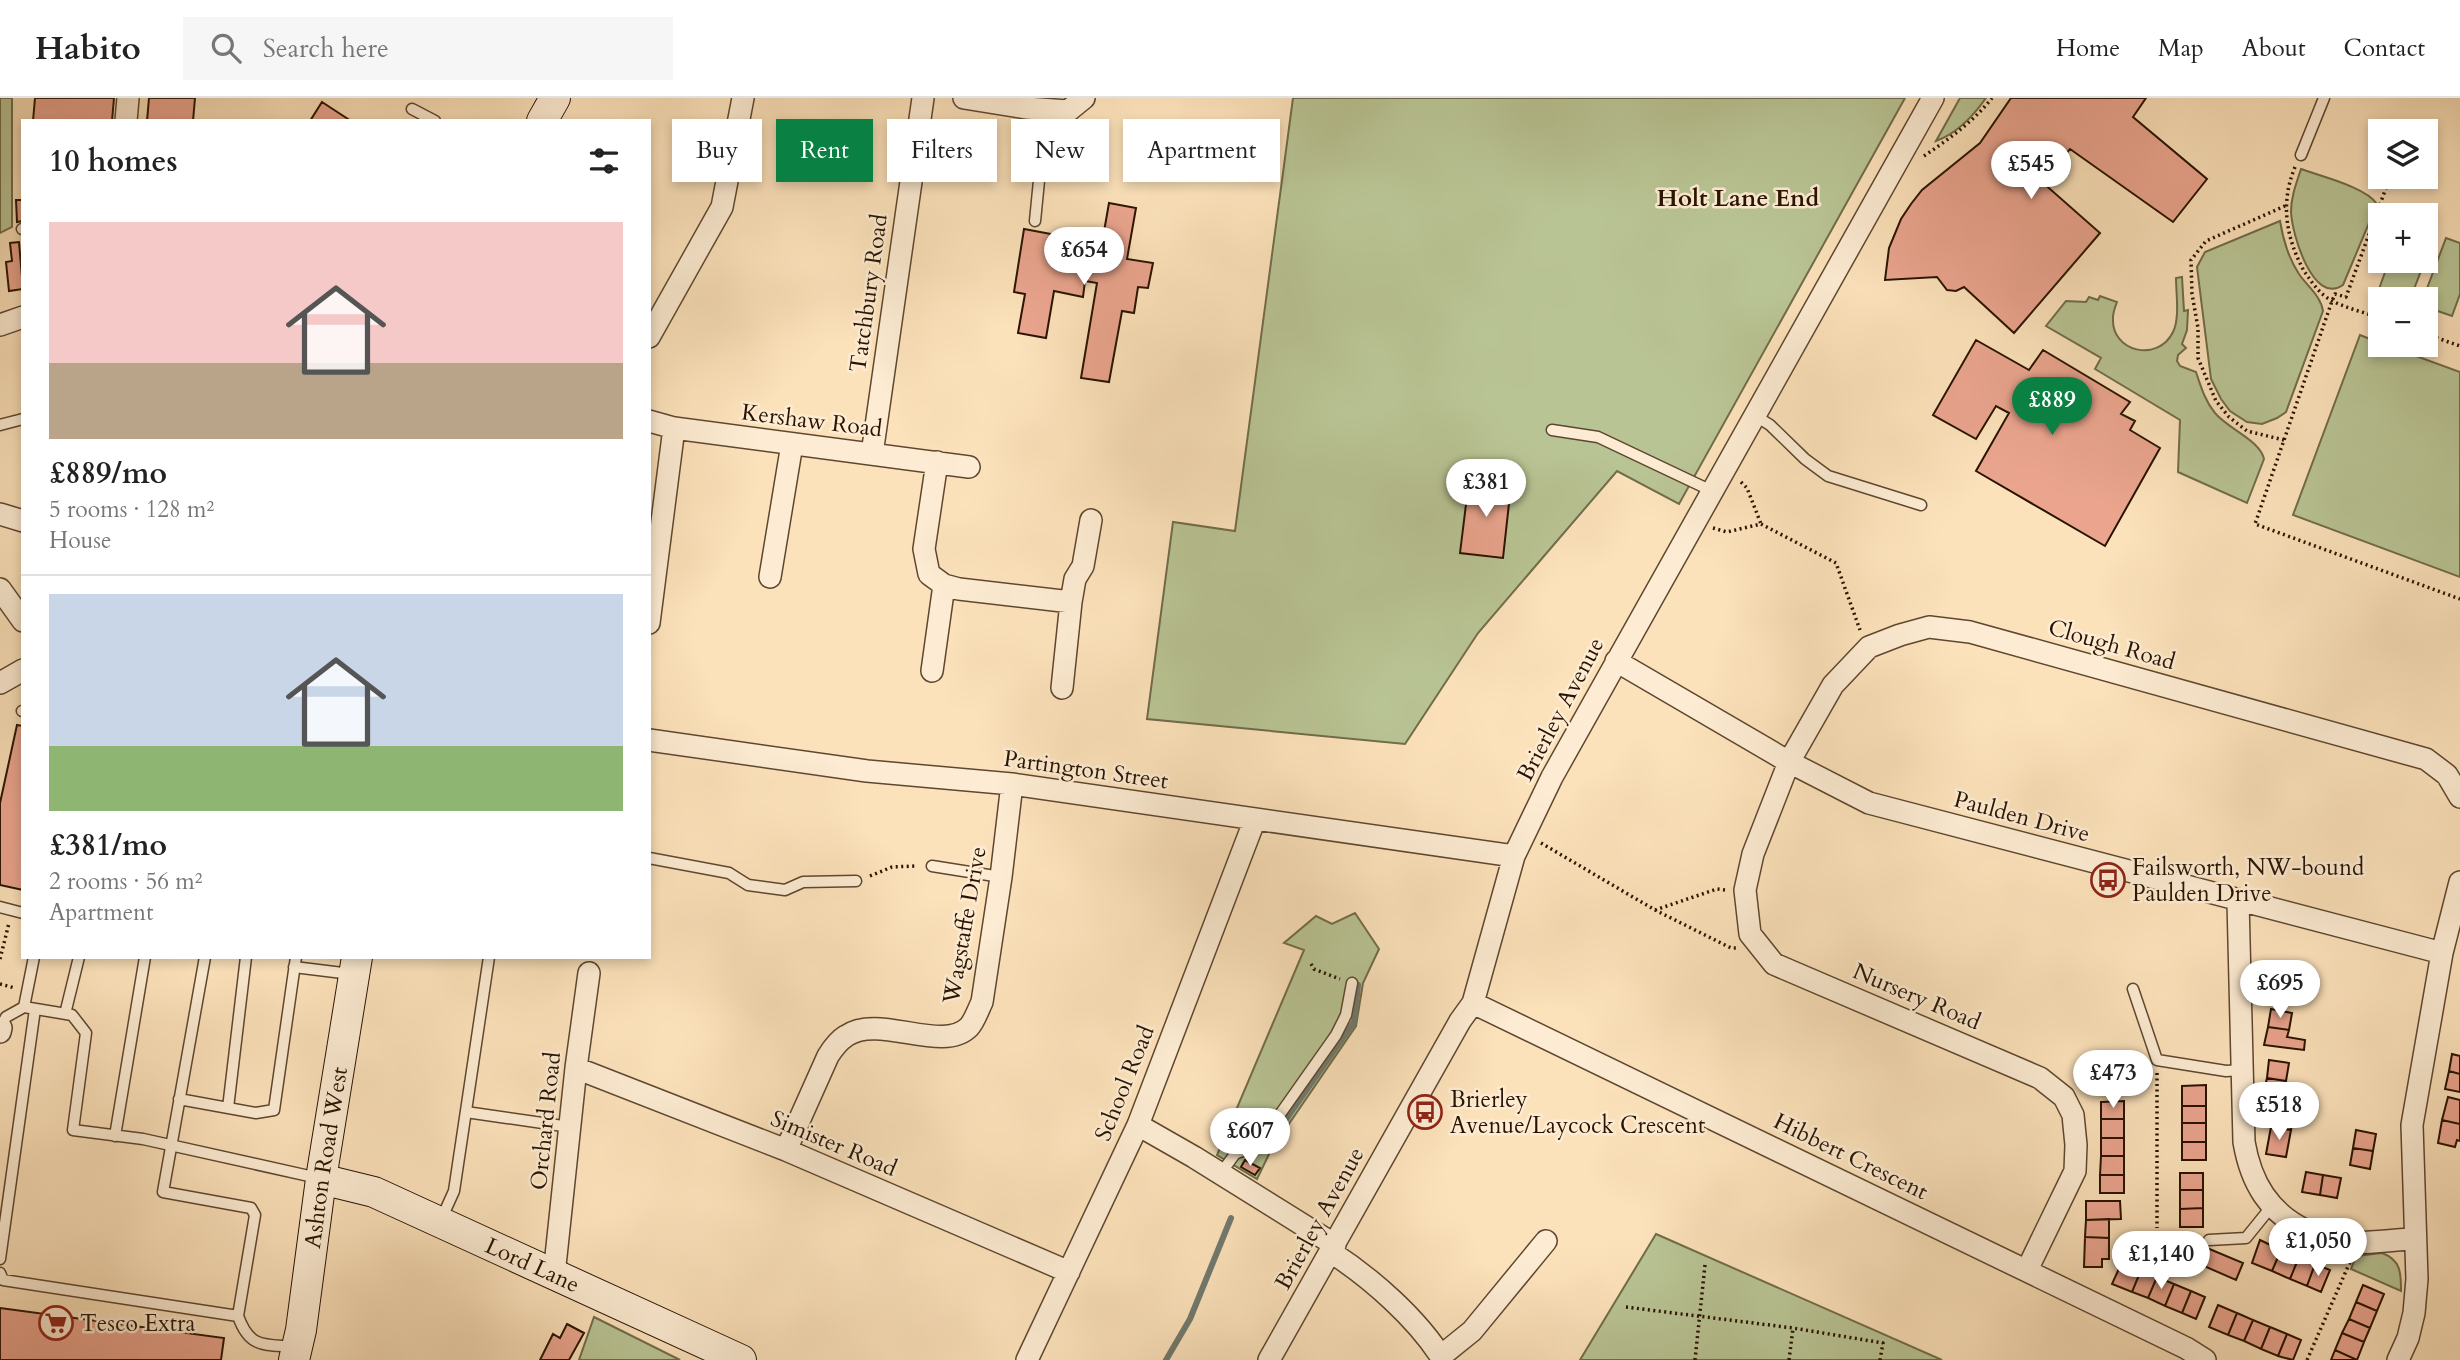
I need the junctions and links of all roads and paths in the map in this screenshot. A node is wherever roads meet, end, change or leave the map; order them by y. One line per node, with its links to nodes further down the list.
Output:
1 (128, 98): 12 (street)
2 (555, 98): 14 (street)
3 (743, 98): 24 (street)
4 (923, 98): 35 (street, Tatchbury Road)
5 (964, 98): 11 (street)
6 (1084, 98): 11 (street)
7 (1933, 98): 15 (street, Brierley Avenue)
8 (1992, 98): 15 (path)
9 (2324, 98): 16 (lane)
10 (412, 109): 13 (lane)
11 (1036, 109): 19 (lane)
12 (126, 119)
13 (431, 119)
14 (543, 119)
15 (1902, 153): 27 (street, Brierley Avenue)
16 (2301, 155): 18 (path)
17 (2386, 189): 20 (path)
18 (2285, 206): 20 (path); 33 (path)
19 (1035, 220)
20 (2332, 301): 21 (path); 33 (path)
21 (2368, 313)
22 (21, 318): 23 (street)
23 (0, 325)
24 (651, 333)
25 (2438, 338): 26 (path)
26 (2460, 346)
27 (1754, 415): 38 (street, Brierley Avenue); 40 (lane)
28 (21, 420): 30 (lane)
29 (651, 422): 31 (street, Kershaw Road)
30 (0, 425)
31 (674, 428): 34 (street, Kershaw Road); 51 (street)
32 (1552, 430): 39 (lane)
33 (2284, 440): 49 (path)
34 (792, 444): 35 (street, Kershaw Road); 46 (street)
35 (872, 454): 36 (street, Kershaw Road)
36 (937, 463): 37 (street, Kershaw Road); 47 (street)
37 (969, 467)
38 (1725, 467): 39 (street, Brierley Avenue); 45 (path)
39 (1712, 491): 44 (street, Brierley Avenue)
40 (1922, 505)
41 (0, 514): 42 (street)
42 (21, 520)
43 (1091, 520): 50 (street)
44 (1694, 523): 45 (path); 54 (street, Brierley Avenue)
45 (1761, 524): 53 (path)
46 (770, 578)
47 (944, 585): 50 (street); 56 (street)
48 (7, 594): 52 (street)
49 (2460, 598)
50 (1071, 602): 58 (street)
51 (651, 607)
52 (21, 618)
53 (1869, 647): 60 (street, Clough Road); 62 (street, Clough Road)
54 (1616, 661): 60 (street, Paulden Drive); 64 (street, Brierley Avenue)
55 (21, 671): 57 (street)
56 (932, 671)
57 (0, 683)
58 (1062, 688)
59 (651, 740): 61 (street, Partington Street)
60 (1789, 762): 71 (street, Nursery Road); 72 (street, Paulden Drive)
61 (1012, 784): 63 (street, Partington Street); 68 (street, Wagstaffe Drive)
62 (2460, 797)
63 (1255, 819): 65 (street, Partington Street); 101 (street, School Road)
64 (1524, 834): 65 (street, Brierley Avenue); 74 (path)
65 (1514, 856): 91 (street, Brierley Avenue)
66 (651, 858): 69 (lane)
67 (932, 866): 68 (lane); 69 (path)
68 (1001, 877): 105 (street, Wagstaffe Drive)
69 (856, 881)
70 (2460, 883): 77 (street)
71 (1745, 890): 74 (path); 76 (street, Nursery Road)
72 (2238, 901): 77 (street, Paulden Drive); 97 (street)
73 (0, 907): 75 (lane)
74 (1655, 910): 76 (path)
75 (18, 911): 78 (path)
76 (1760, 947): 118 (street, Nursery Road)
77 (2442, 953): 111 (street)
78 (0, 959)
79 (34, 959): 92 (lane)
80 (79, 959): 93 (lane)
81 (145, 959): 103 (lane)
82 (205, 959): 98 (lane)
83 (246, 959): 99 (lane)
84 (489, 959): 100 (lane)
85 (295, 962): 87 (lane); 99 (lane)
86 (1311, 964): 89 (path)
87 (355, 966): 107 (street, Ashton Road West)
88 (589, 972): 96 (street, Orchard Road)
89 (1352, 983): 106 (lane)
90 (2133, 989): 95 (lane)
91 (1472, 1003): 114 (street, Brierley Avenue); 118 (street, Hibbert Crescent)
92 (30, 1008): 93 (lane); 94 (lane); 115 (lane)
93 (65, 1014): 103 (lane)
94 (0, 1030)
95 (2157, 1060): 97 (lane); 110 (path)
96 (576, 1068): 102 (street, Orchard Road); 105 (street, Simister Road)
97 (2242, 1070): 108 (street)
98 (179, 1099): 99 (lane); 104 (lane)
99 (228, 1108)
100 (466, 1112): 102 (lane); 109 (lane)
101 (1138, 1125): 106 (street); 119 (street, School Road)
102 (570, 1127): 121 (street, Orchard Road)
103 (115, 1136): 104 (lane)
104 (171, 1145): 107 (lane); 123 (lane)
105 (786, 1150): 119 (street, Simister Road)
106 (1221, 1173): 114 (street)
107 (321, 1179): 109 (street, Lord Lane); 126 (street, Ashton Road West)
108 (2272, 1207): 111 (street); 112 (lane)
109 (440, 1222): 121 (street, Lord Lane)
110 (2157, 1228)
111 (2414, 1239): 137 (street)
112 (2209, 1240)
113 (1546, 1241): 128 (street)
114 (1333, 1248): 128 (street); 131 (street, Brierley Avenue)
115 (0, 1259)
116 (1705, 1265): 124 (path)
117 (2347, 1268): 136 (path)
118 (2027, 1270): 127 (street, Hibbert Crescent)
119 (1069, 1272): 130 (street, School Road)
120 (0, 1273): 123 (lane)
121 (554, 1275): 129 (street, Lord Lane)
122 (1626, 1307): 124 (path)
123 (238, 1316): 126 (lane)
124 (1701, 1318): 125 (path); 132 (path)
125 (1793, 1328): 133 (path); 134 (path)
126 (296, 1354)
127 (2183, 1354): 135 (street, Hibbert Crescent)
128 (1442, 1358)
129 (741, 1360)
130 (1027, 1360)
131 (1269, 1360)
132 (1695, 1360)
133 (1789, 1360)
134 (1880, 1360)
135 (2205, 1360)
136 (2307, 1360)
137 (2398, 1360)

